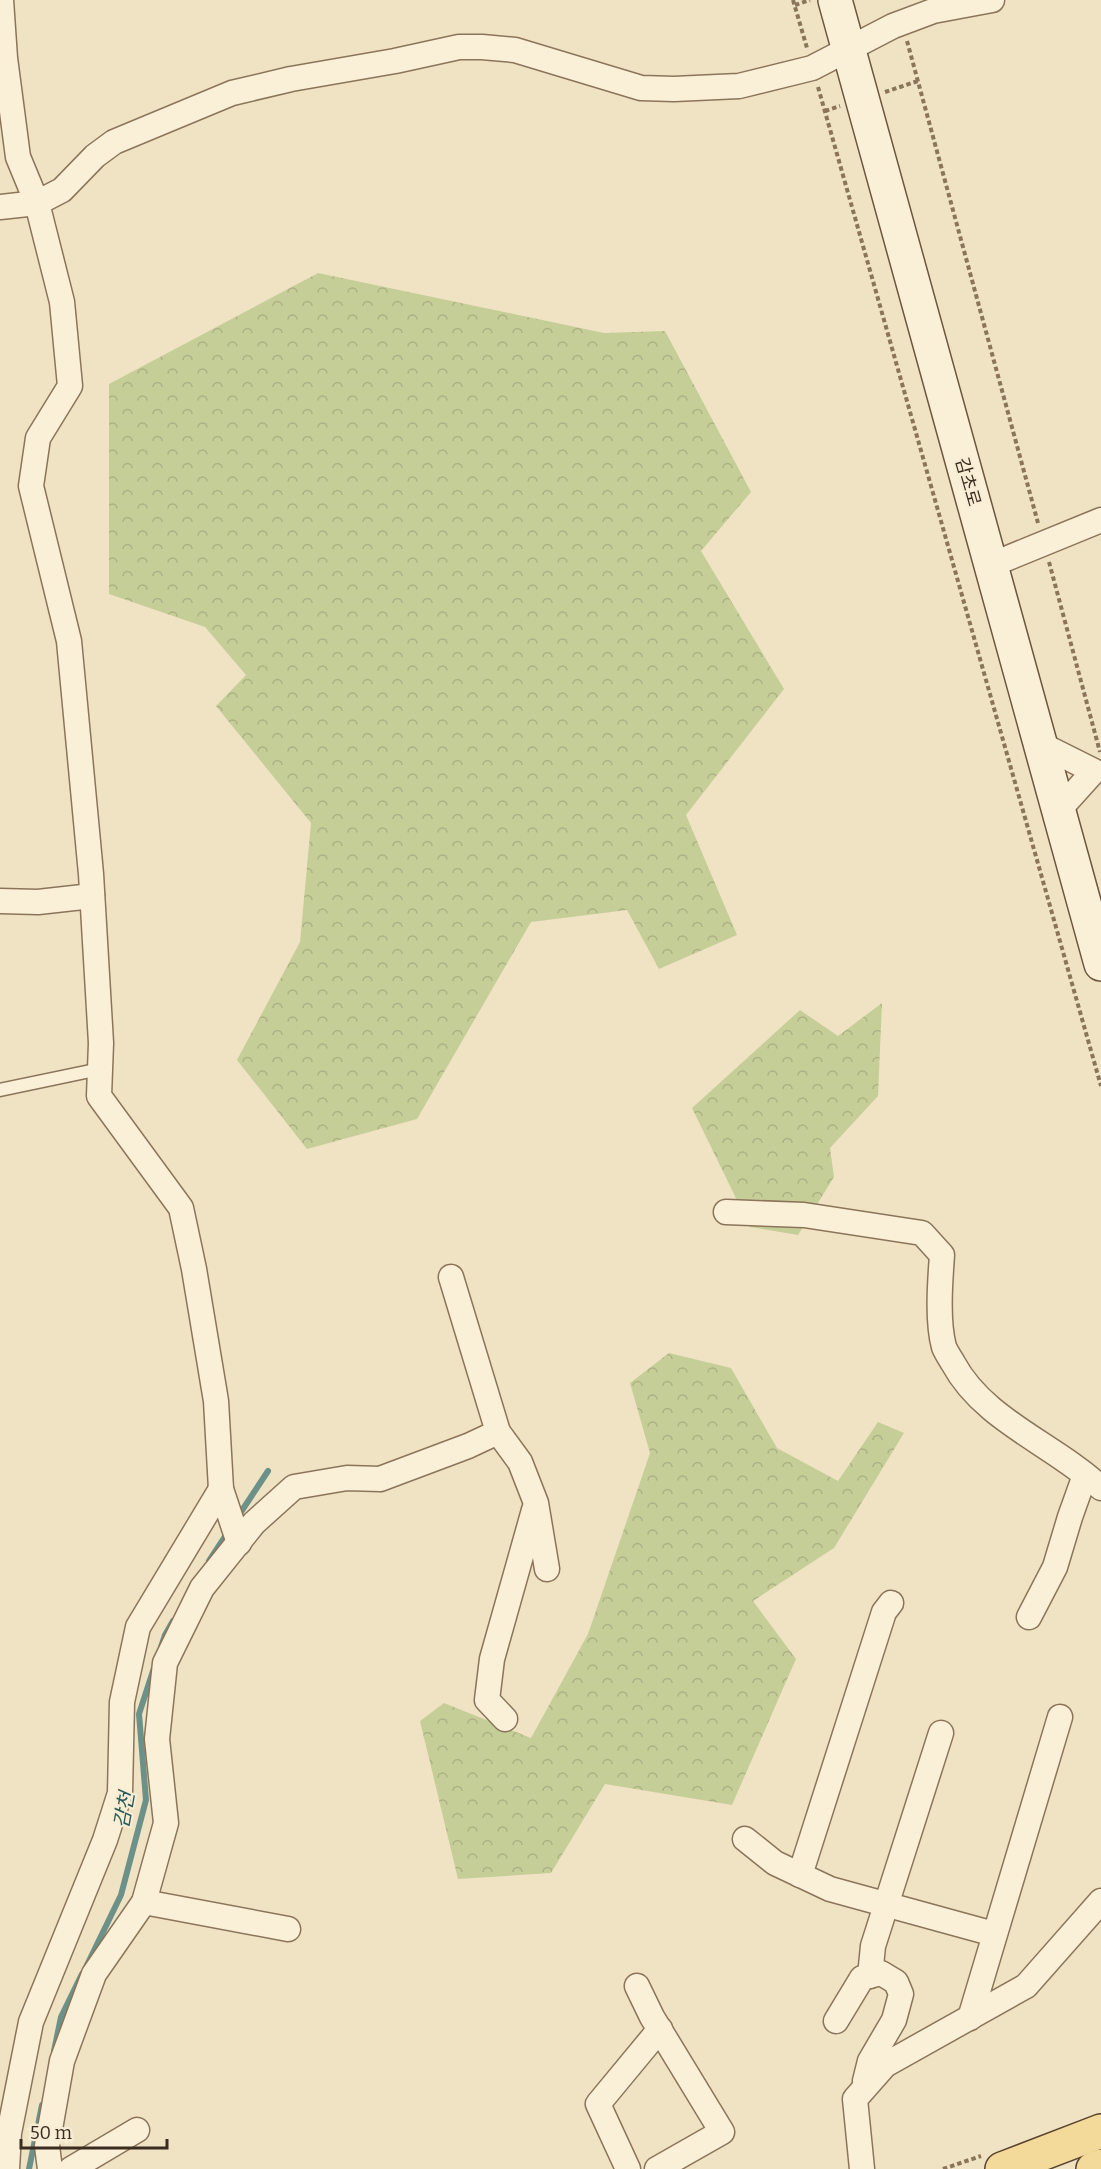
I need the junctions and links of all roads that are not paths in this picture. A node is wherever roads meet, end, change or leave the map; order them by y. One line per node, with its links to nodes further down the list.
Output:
1 (1, 0): 5 (street)
2 (835, 0): 4 (main road, 감초로)
3 (992, 0): 4 (street)
4 (848, 50): 5 (street); 8 (main road, 감초로)
5 (37, 203): 6 (street); 12 (street)
6 (0, 207)
7 (1101, 520): 8 (street)
8 (991, 565): 9 (main road, 감초로)
9 (1040, 744): 10 (street); 11 (main road, 감초로)
10 (1099, 764): 11 (street)
11 (1058, 811): 14 (main road, 감초로)
12 (92, 896): 13 (street); 15 (street)
13 (0, 902)
14 (1101, 964)
15 (100, 1069): 16 (lane); 21 (street)
16 (0, 1090)
17 (726, 1212): 20 (street)
18 (451, 1277): 19 (street)
19 (498, 1432): 22 (street); 23 (street)
20 (1093, 1482): 26 (street)
21 (224, 1497): 23 (street); 46 (street)
22 (536, 1503): 24 (street); 28 (street)
23 (238, 1541): 33 (street)
24 (547, 1569)
25 (891, 1603): 31 (street)
26 (1029, 1617)
27 (1060, 1717): 36 (street)
28 (505, 1719)
29 (941, 1733): 34 (street)
30 (745, 1839): 31 (street)
31 (800, 1875): 34 (street)
32 (1101, 1901): 39 (street)
33 (144, 1902): 35 (street); 47 (street)
34 (886, 1905): 36 (street); 37 (street)
35 (288, 1929)
36 (994, 1934): 39 (street)
37 (870, 1976): 40 (street); 42 (street)
38 (637, 1986): 41 (street)
39 (970, 2018): 42 (street)
40 (836, 2021)
41 (660, 2030): 49 (street); 50 (street)
42 (864, 2089): 51 (street)
43 (136, 2130): 48 (street)
44 (1101, 2131): 52 (main road)
45 (1101, 2166): 53 (main road)
46 (7, 2169)
47 (50, 2169)
48 (71, 2169)
49 (628, 2169)
50 (657, 2169)
51 (862, 2169)
52 (1002, 2169)
53 (1093, 2169)

